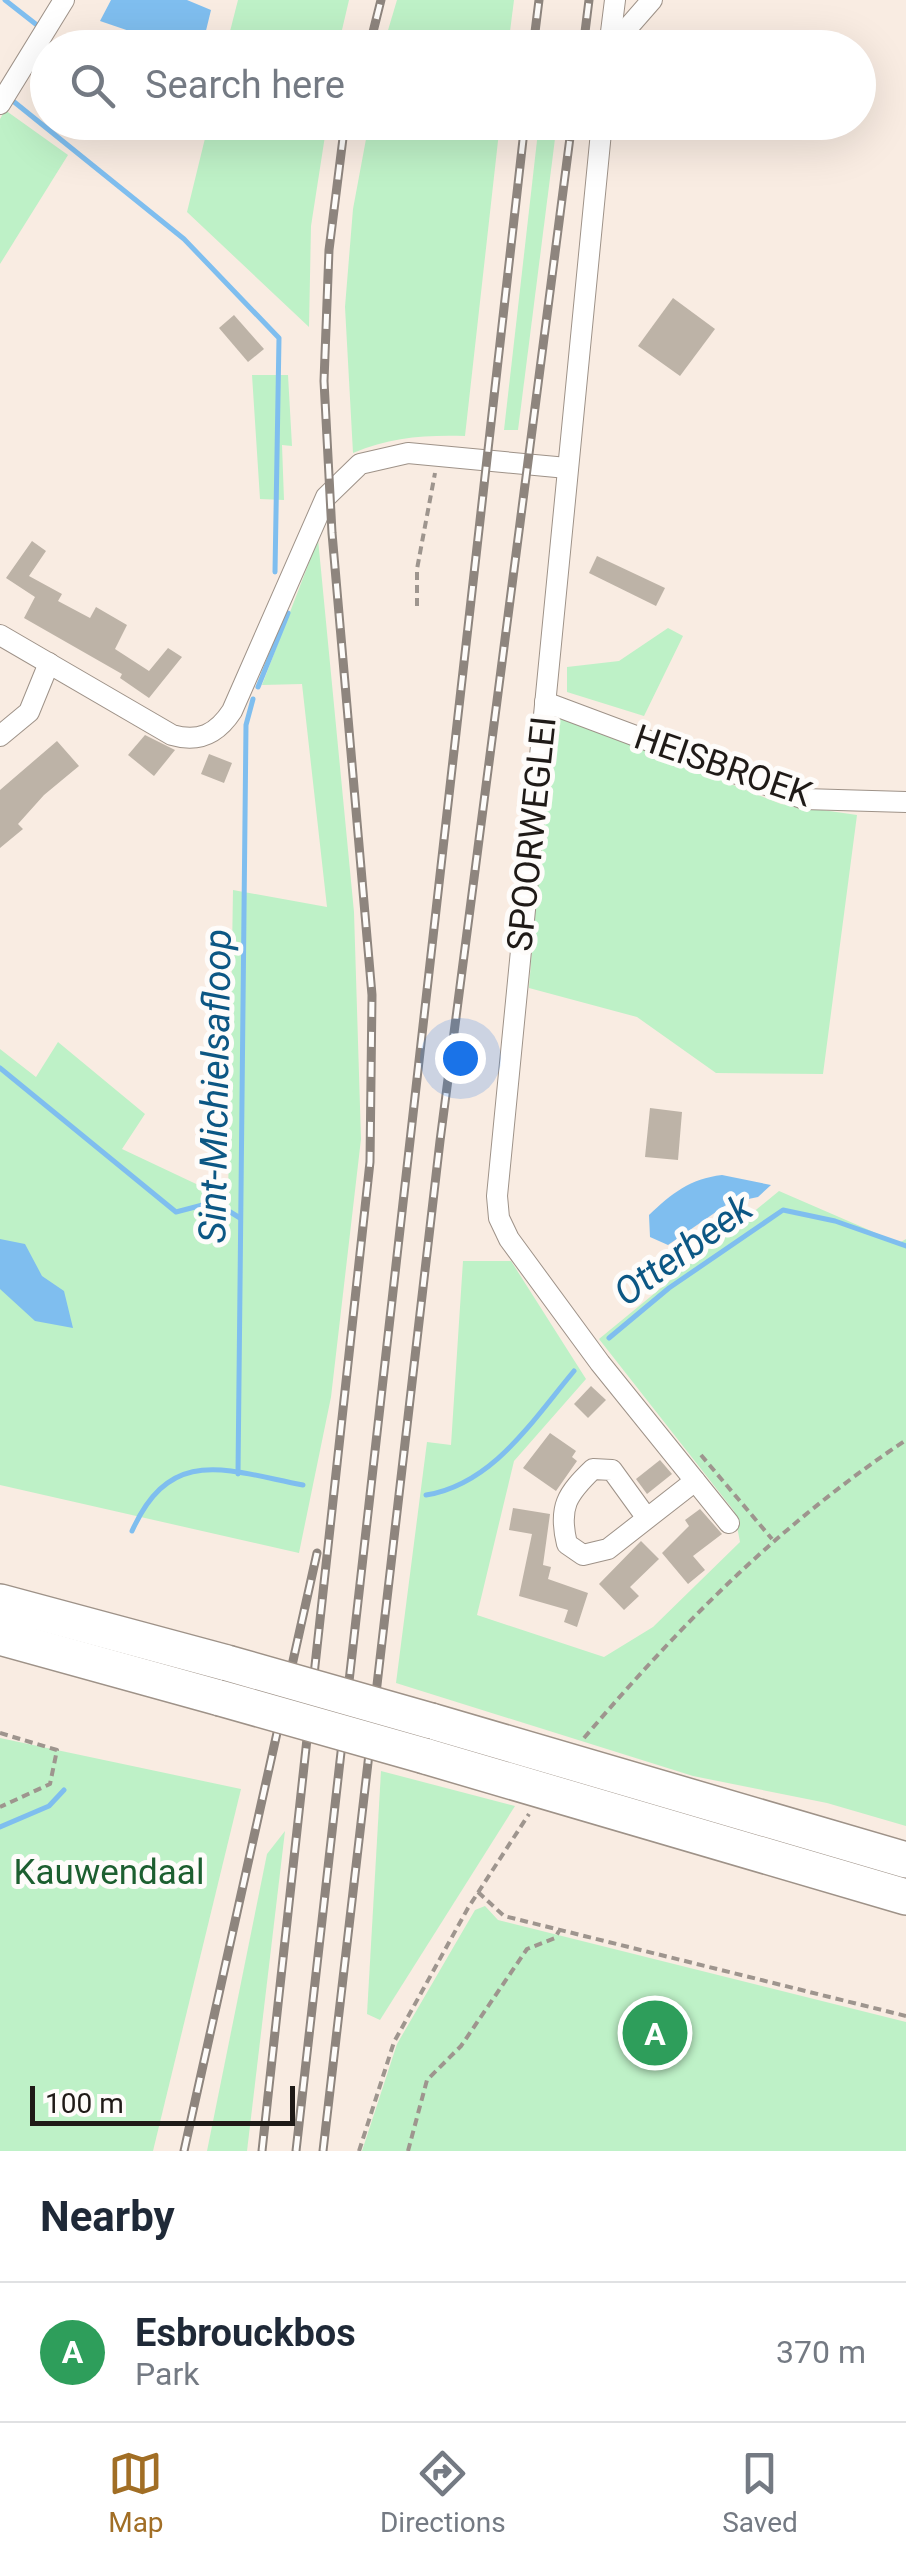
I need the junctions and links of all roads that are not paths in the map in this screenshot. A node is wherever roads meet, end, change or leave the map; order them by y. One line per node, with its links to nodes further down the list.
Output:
1 (64, 0): 4 (street)
2 (615, 0): 5 (street)
3 (652, 0): 6 (street)
4 (46, 30)
5 (612, 30)
6 (626, 30)
7 (30, 55): 8 (street)
8 (0, 104)
9 (600, 140): 10 (street, SPOORWEGLEI)
10 (567, 468): 12 (street); 13 (street, SPOORWEGLEI)
11 (0, 636): 12 (street)
12 (49, 663): 14 (street)
13 (545, 702): 15 (street, HEISBROEK); 16 (street, SPOORWEGLEI)
14 (0, 736)
15 (906, 802)
16 (695, 1481): 17 (street); 18 (street, SPOORWEGLEI)
17 (646, 1517): 17 (street)
18 (728, 1523)
19 (0, 1602): 21 (highway, bridge)
20 (0, 1637): 22 (highway, bridge)
21 (906, 1860)
22 (906, 1897)

